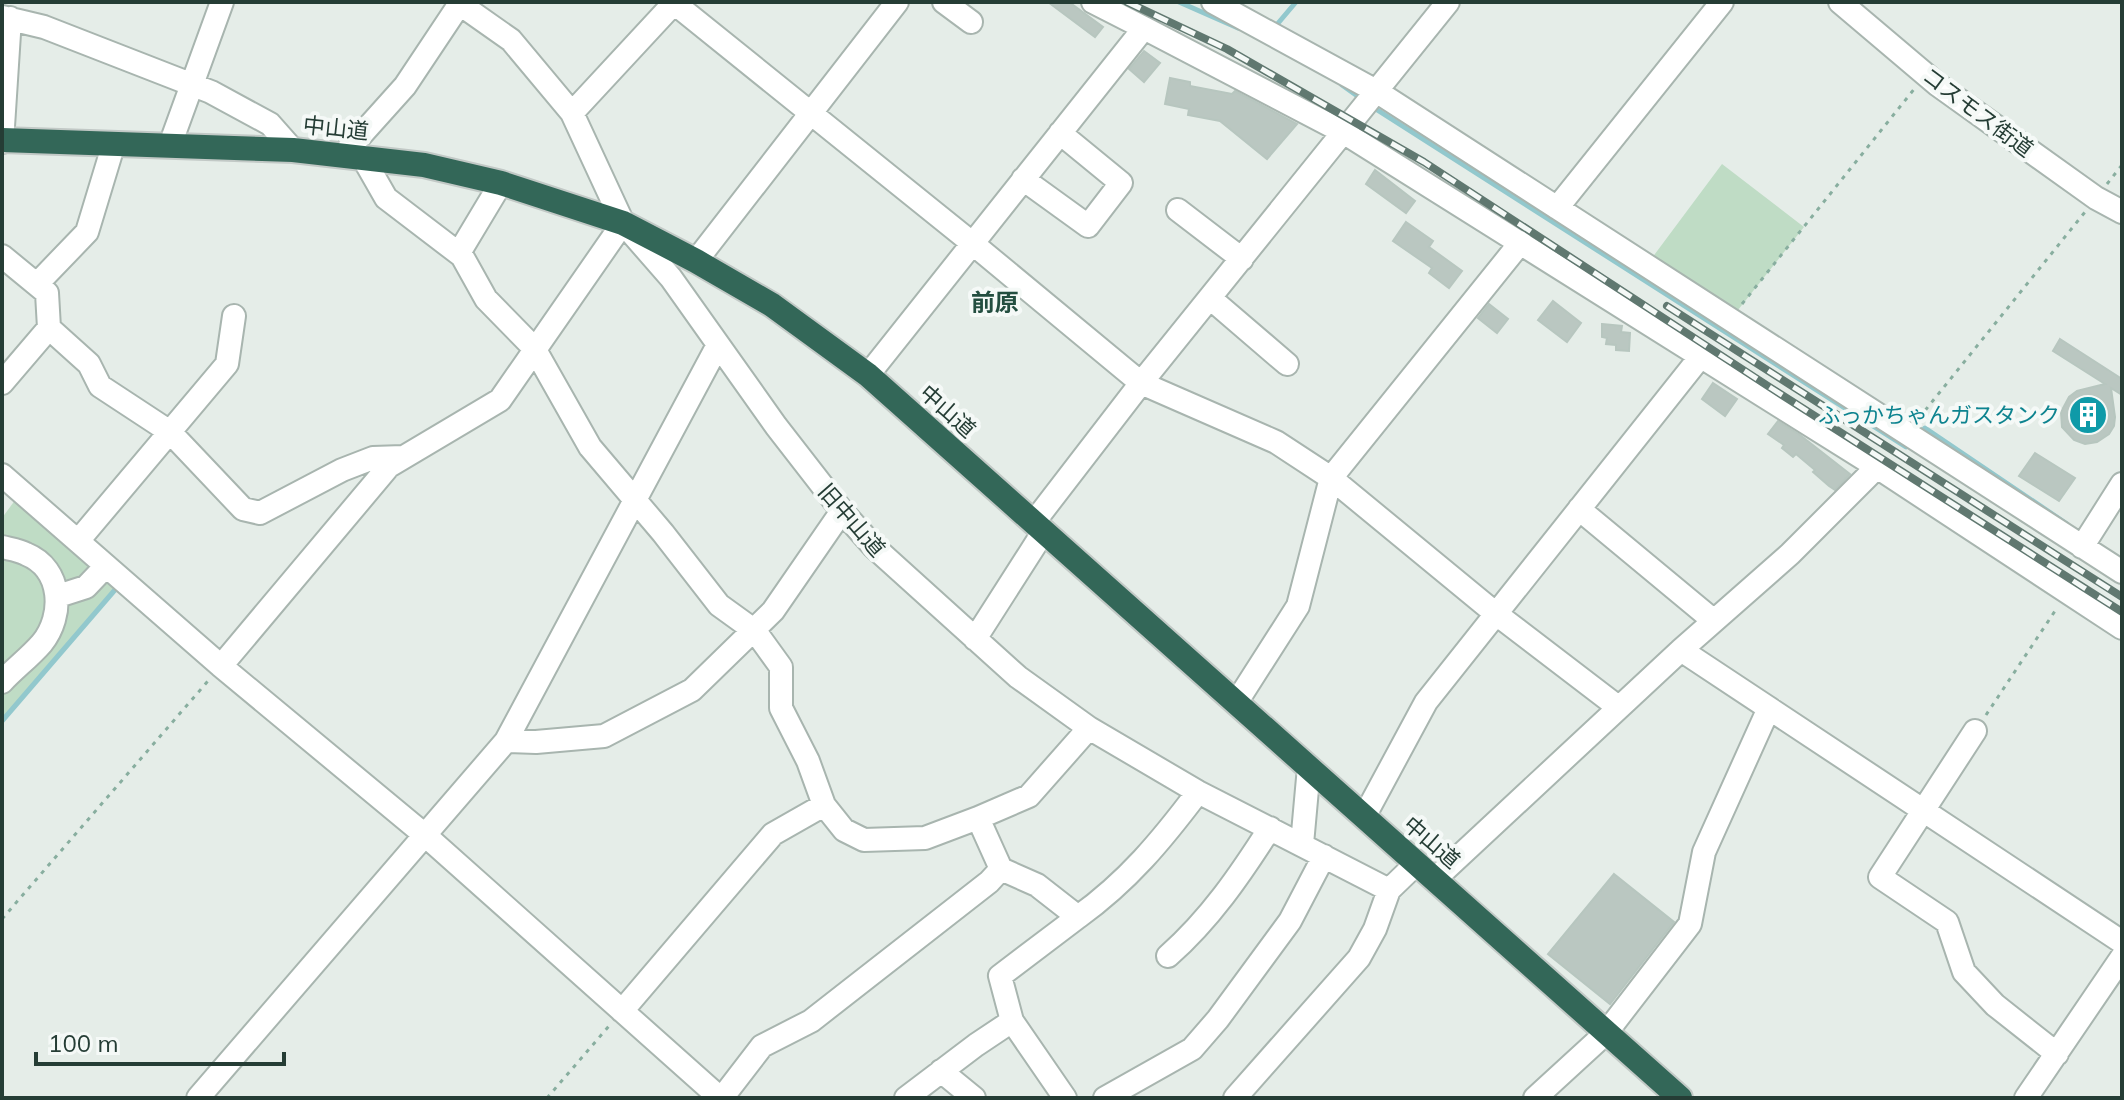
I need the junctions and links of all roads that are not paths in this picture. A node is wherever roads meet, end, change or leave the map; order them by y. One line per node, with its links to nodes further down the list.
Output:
1 (222, 2): 14 (street)
2 (897, 2): 16 (street)
3 (944, 2): 12 (street)
4 (1093, 2): 13 (street)
5 (1213, 2): 15 (street)
6 (1448, 2): 15 (street)
7 (1722, 2): 27 (street)
8 (1840, 2): 29 (street, コスモス街道)
9 (460, 3): 17 (street, 旧中山道); 24 (street)
10 (675, 3): 16 (street); 17 (street)
11 (6, 18): 14 (street); 20 (street)
12 (971, 22)
13 (1144, 28): 18 (street); 19 (street)
14 (192, 84): 22 (street); 23 (street)
15 (1376, 91): 18 (street); 27 (street)
16 (810, 112): 32 (street); 36 (street)
17 (572, 113): 30 (street, 旧中山道)
18 (1343, 132): 31 (street); 35 (street)
19 (1060, 133): 25 (street); 25 (street)
20 (2, 140): 21 (highway, 中山道)
21 (114, 143): 22 (highway, 中山道); 37 (street)
22 (170, 145): 23 (highway, 中山道)
23 (293, 150): 24 (highway, 中山道)
24 (352, 156): 26 (highway, 中山道); 33 (street)
25 (1023, 179): 32 (street)
26 (501, 183): 30 (highway, 中山道); 33 (street)
27 (1557, 208): 60 (street)
28 (1178, 210): 35 (street)
29 (2122, 212)
30 (623, 223): 36 (highway, 中山道); 41 (street, 旧中山道); 42 (street)
31 (1521, 242): 43 (street); 52 (street)
32 (972, 243): 45 (street); 47 (street)
33 (459, 253): 42 (street)
34 (2, 256): 37 (street)
35 (1242, 259): 38 (street)
36 (696, 261): 45 (highway, 中山道)
37 (37, 284): 40 (street)
38 (1210, 298): 44 (street); 47 (street)
39 (234, 316): 48 (street)
40 (49, 328): 46 (street); 48 (street)
41 (718, 345): 54 (street); 56 (street, 旧中山道)
42 (534, 348): 49 (street); 54 (street)
43 (1701, 356): 50 (street); 55 (street)
44 (1287, 364)
45 (868, 375): 57 (highway, 中山道)
46 (2, 383)
47 (1141, 383): 52 (street); 57 (street)
48 (170, 432): 49 (street); 58 (street)
49 (403, 457): 70 (street)
50 (1877, 467): 65 (street); 66 (street)
51 (2, 475): 58 (street)
52 (1331, 478): 64 (street); 72 (street)
53 (2122, 484): 60 (street)
54 (634, 500): 67 (street); 77 (street)
55 (1579, 509): 64 (street); 65 (street)
56 (842, 511): 67 (street); 68 (street, 旧中山道)
57 (1039, 527): 68 (street); 72 (highway, 中山道)
58 (78, 541): 61 (street)
59 (2, 547): 63 (street)
60 (2082, 547): 62 (street)
61 (106, 566): 63 (street); 70 (street)
62 (2122, 572)
63 (58, 596): 71 (street)
64 (1495, 613): 73 (street); 82 (street)
65 (1714, 621): 69 (street)
66 (2122, 628)
67 (755, 631): 77 (street); 80 (street)
68 (975, 639): 75 (street, 旧中山道)
69 (1681, 650): 73 (street); 74 (street)
70 (221, 666): 85 (street)
71 (2, 682)
72 (1236, 703): 78 (highway, 中山道)
73 (1618, 707): 89 (street)
74 (1769, 708): 81 (street); 97 (street)
75 (1089, 728): 79 (street, 旧中山道); 83 (street)
76 (1975, 731): 81 (street)
77 (506, 741): 85 (street)
78 (1309, 767): 82 (highway, 中山道); 86 (street)
79 (1198, 792): 84 (street, 旧中山道); 91 (street)
80 (824, 805): 83 (street); 95 (street)
81 (1923, 809): 92 (street); 98 (street)
82 (1364, 817): 89 (highway, 中山道)
83 (978, 818): 88 (street)
84 (1270, 828): 86 (street, 旧中山道); 93 (street)
85 (426, 836): 95 (street); 100 (street)
86 (1302, 844): 87 (street, 旧中山道)
87 (1324, 856): 90 (street, 旧中山道); 105 (street)
88 (1001, 869): 91 (street); 101 (street)
89 (1426, 871): 90 (street); 97 (highway, 中山道)
90 (1389, 890): 106 (street)
91 (1078, 917): 96 (street)
92 (2122, 942)
93 (1168, 956)
94 (2122, 957): 98 (street)
95 (622, 1011): 101 (street)
96 (1012, 1021): 99 (street); 104 (street)
97 (1606, 1033): 107 (street); 108 (highway, 中山道)
98 (2057, 1054): 109 (street)
99 (941, 1071): 102 (street); 103 (street)
100 (198, 1098)
101 (721, 1098)
102 (906, 1098)
103 (974, 1098)
104 (1065, 1098)
105 (1105, 1098)
106 (1235, 1098)
107 (1535, 1098)
108 (1680, 1098)
109 (2026, 1098)

